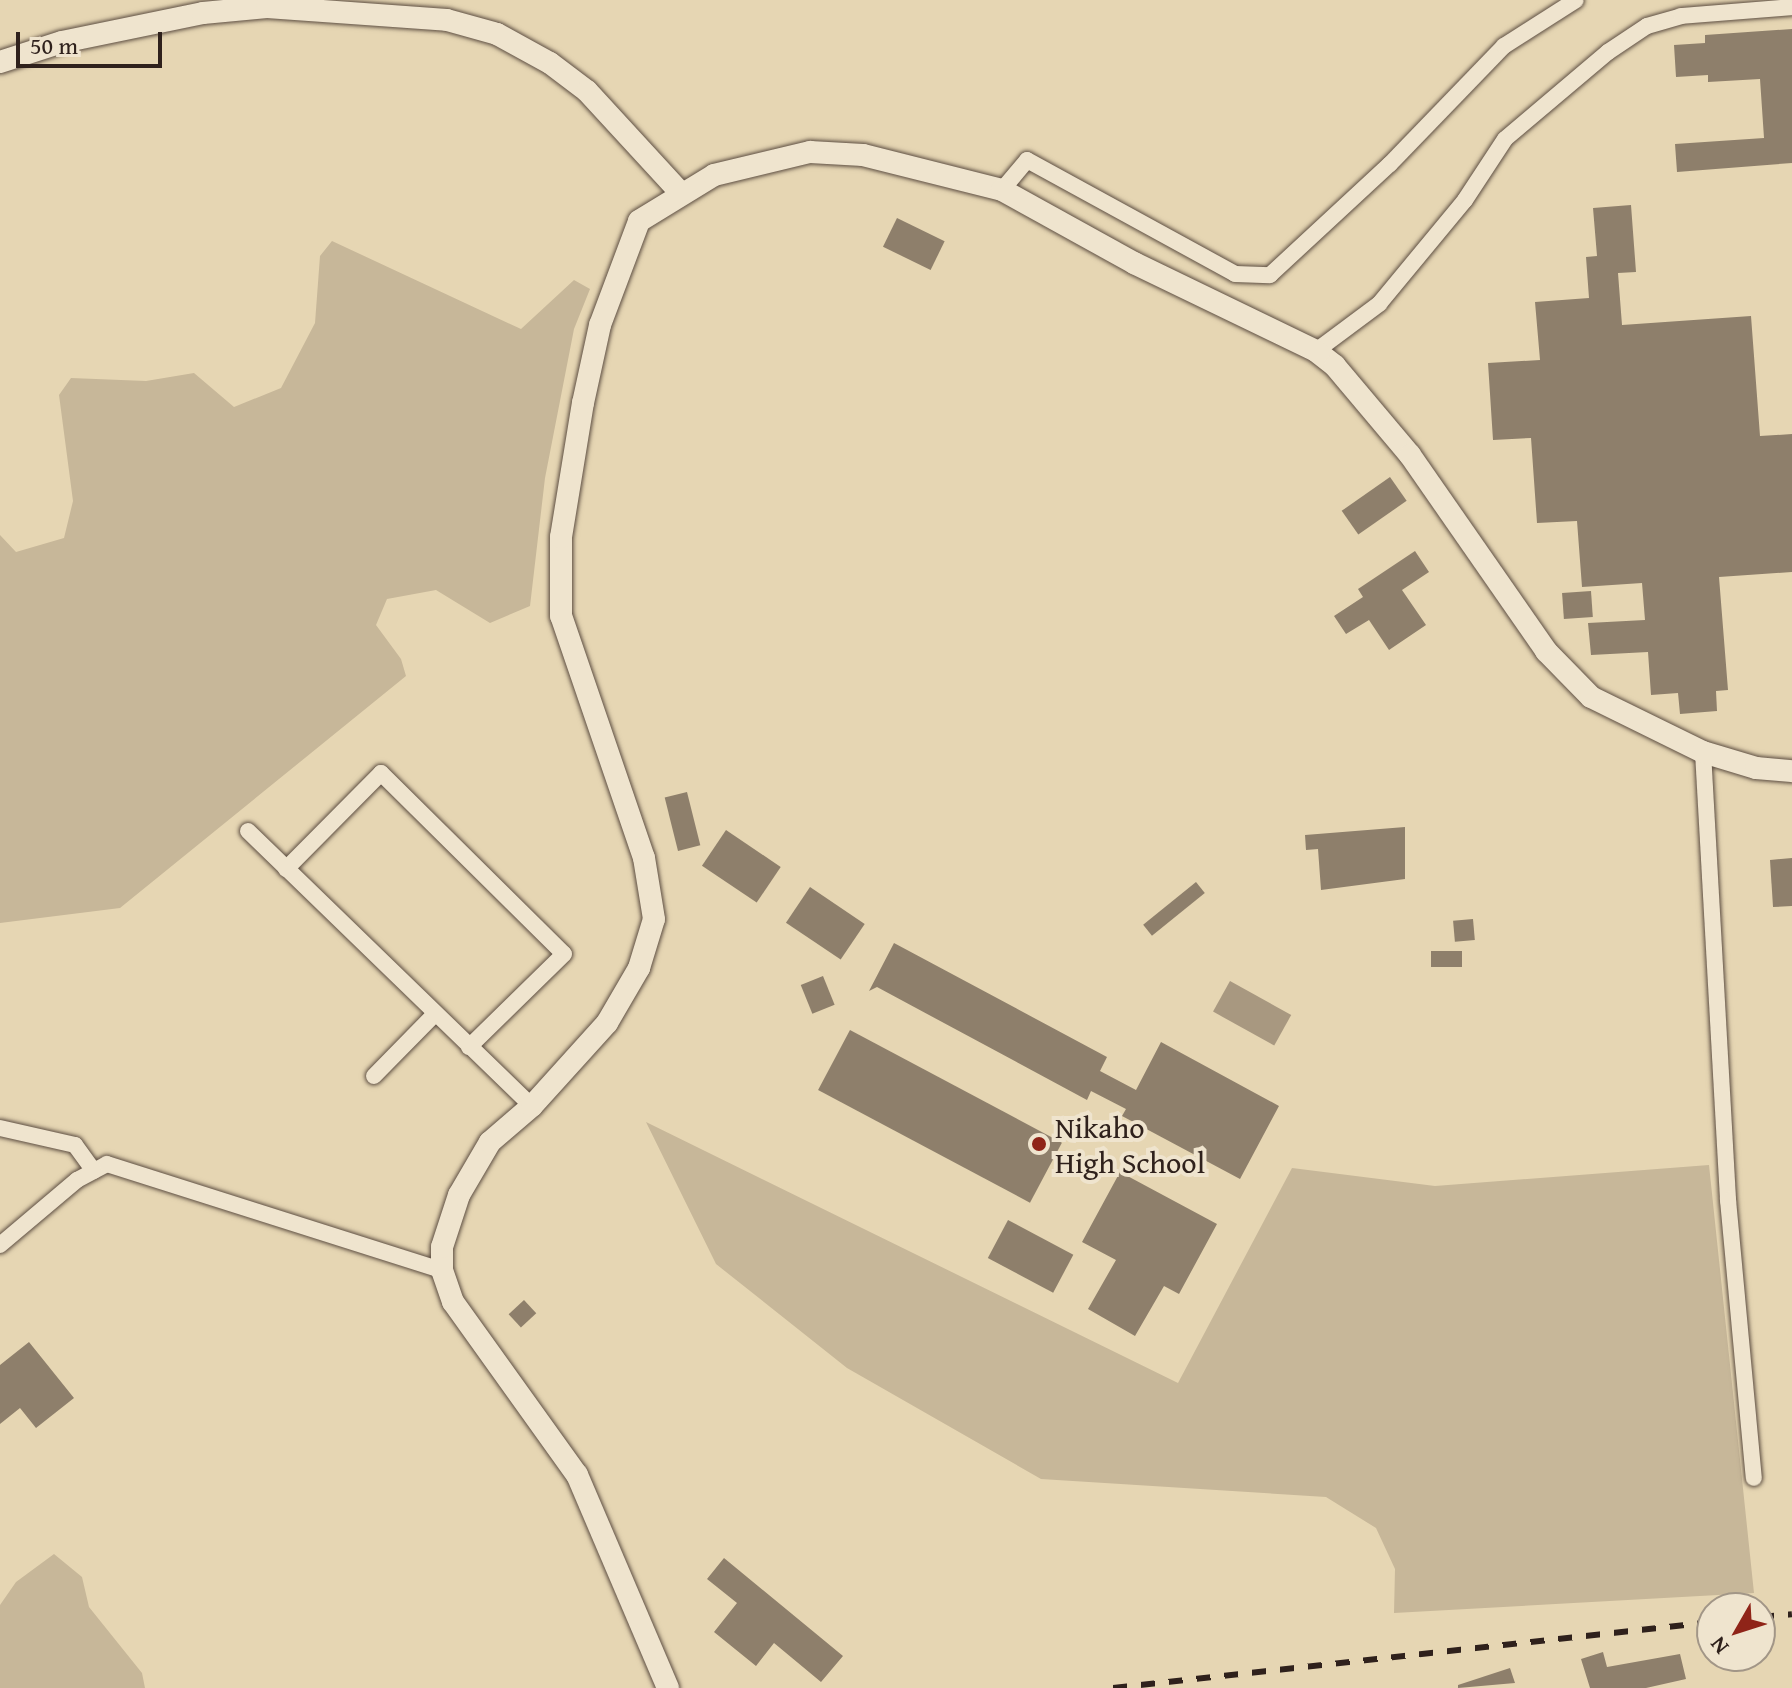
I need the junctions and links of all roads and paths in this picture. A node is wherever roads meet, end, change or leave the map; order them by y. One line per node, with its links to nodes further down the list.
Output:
1 (1576, 0): 4 (street)
2 (1792, 7): 6 (street)
3 (0, 62): 5 (street)
4 (1002, 190): 5 (street); 6 (street)
5 (680, 192): 14 (street)
6 (1316, 351): 7 (street)
7 (1703, 752): 8 (street); 19 (street)
8 (1792, 771)
9 (248, 831): 10 (street)
10 (286, 869): 11 (street); 12 (street)
11 (435, 1014): 12 (street); 13 (street)
12 (469, 1047): 14 (street)
13 (374, 1076)
14 (532, 1106): 18 (street)
15 (0, 1128): 16 (street)
16 (94, 1171): 17 (street); 18 (street)
17 (0, 1245)
18 (442, 1270): 20 (street)
19 (1754, 1478)
20 (668, 1688)

